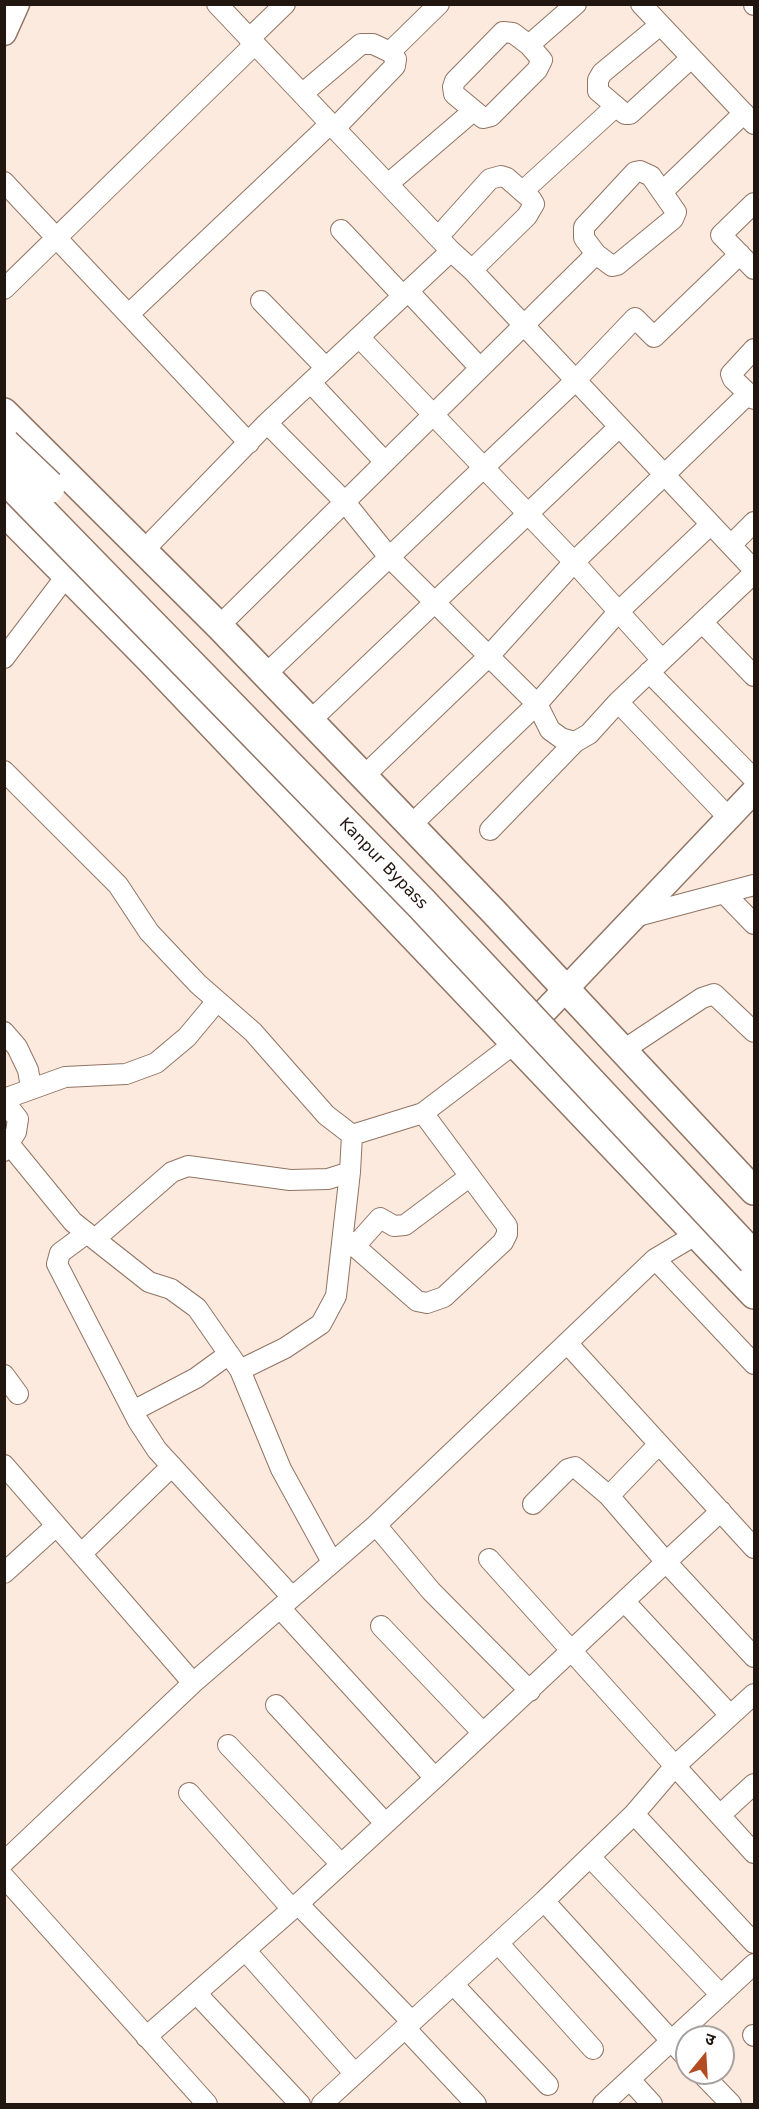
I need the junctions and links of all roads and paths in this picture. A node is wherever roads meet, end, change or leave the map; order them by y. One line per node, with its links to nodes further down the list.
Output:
1 (17, 4): 8 (street)
2 (217, 4): 9 (street)
3 (285, 4): 9 (street)
4 (439, 4): 11 (street)
5 (576, 4): 10 (street)
6 (641, 4): 7 (street)
7 (660, 25): 12 (street); 14 (street)
8 (4, 33)
9 (252, 41): 13 (street); 24 (street)
10 (529, 45): 15 (street); 15 (street)
11 (390, 52): 13 (street); 17 (street)
12 (690, 59): 14 (street); 16 (street)
13 (302, 94): 17 (street)
14 (615, 106): 20 (street)
15 (472, 112): 19 (street)
16 (749, 118): 21 (street)
17 (333, 125): 19 (street); 33 (street)
18 (4, 182): 24 (street)
19 (388, 184): 25 (street)
20 (524, 192): 25 (street); 29 (street)
21 (662, 192): 26 (street); 26 (street)
22 (754, 203): 27 (street)
23 (341, 230): 31 (street)
24 (57, 236): 30 (street); 33 (street)
25 (444, 244): 29 (street); 31 (street)
26 (596, 254): 34 (street)
27 (740, 254): 28 (street); 39 (street)
28 (754, 268)
29 (472, 270): 34 (street)
30 (4, 289)
31 (406, 293): 35 (street); 38 (street)
32 (261, 301): 37 (street)
33 (130, 313): 46 (street)
34 (523, 326): 38 (street); 39 (street)
35 (359, 337): 37 (street); 43 (street)
36 (754, 349): 41 (street)
37 (326, 368): 40 (street)
38 (480, 368): 43 (street)
39 (575, 381): 45 (street); 49 (street)
40 (311, 383): 44 (street); 48 (street)
41 (751, 397): 51 (street)
42 (4, 412): 58 (main road)
43 (432, 415): 48 (street); 49 (street)
44 (267, 423): 46 (street); 52 (street)
45 (619, 427): 51 (street); 54 (street)
46 (249, 443): 58 (street)
47 (4, 445): 101 (highway, Kanpur Bypass, bridge)
48 (384, 461): 52 (street)
49 (485, 467): 54 (street); 59 (street)
50 (4, 475): 106 (highway, Kanpur Bypass, bridge)
51 (664, 475): 56 (street); 60 (street)
52 (344, 501): 59 (street); 66 (street)
53 (4, 512): 62 (main road)
54 (528, 515): 60 (street); 63 (street)
55 (754, 522): 57 (street)
56 (711, 524): 57 (street); 64 (street)
57 (731, 545): 61 (street)
58 (144, 550): 66 (main road)
59 (389, 557): 63 (street); 70 (street)
60 (574, 562): 64 (street); 67 (street)
61 (754, 572): 65 (street)
62 (67, 575): 68 (street); 91 (main road)
63 (435, 604): 67 (street); 74 (street)
64 (618, 612): 69 (street); 73 (street)
65 (702, 622): 69 (street); 71 (street)
66 (219, 626): 70 (main road)
67 (489, 656): 73 (street); 77 (street)
68 (4, 658)
69 (656, 666): 72 (street); 78 (street)
70 (265, 675): 74 (main road)
71 (754, 676)
72 (618, 702): 75 (street); 80 (street)
73 (537, 704): 75 (street); 81 (street)
74 (310, 721): 77 (main road)
75 (575, 742): 82 (street)
76 (4, 771): 88 (street)
77 (363, 777): 81 (main road)
78 (754, 778)
79 (754, 791): 80 (street)
80 (729, 818): 85 (street)
81 (410, 826): 87 (main road)
82 (490, 830)
83 (754, 885): 84 (street)
84 (724, 893): 85 (street); 86 (street)
85 (637, 916): 87 (street)
86 (754, 924)
87 (566, 991): 91 (street); 92 (main road)
88 (217, 1001): 93 (street); 96 (street)
89 (4, 1032): 93 (street)
90 (754, 1032): 92 (street)
91 (514, 1042): 95 (street); 102 (main road)
92 (622, 1051): 100 (main road)
93 (31, 1087): 94 (street)
94 (4, 1100): 97 (street)
95 (423, 1113): 96 (street); 99 (street)
96 (351, 1135): 98 (street)
97 (8, 1148): 103 (street)
98 (350, 1173): 103 (street); 104 (street)
99 (469, 1177): 104 (street); 104 (street)
100 (754, 1191)
101 (754, 1226)
102 (697, 1234): 105 (street); 107 (main road)
103 (91, 1236): 109 (street); 113 (street)
104 (349, 1241): 109 (street)
105 (655, 1259): 108 (street); 110 (street)
106 (754, 1259)
107 (754, 1295)
108 (567, 1343): 114 (street); 120 (street)
109 (234, 1362): 113 (street); 125 (street)
110 (754, 1364)
111 (4, 1375): 112 (street)
112 (18, 1394)
113 (133, 1411): 115 (street)
114 (659, 1444): 117 (street); 119 (street)
115 (172, 1466): 123 (street); 129 (street)
116 (8, 1478): 121 (street)
117 (609, 1496): 118 (street); 126 (street)
118 (533, 1504)
119 (721, 1511): 122 (street); 126 (street)
120 (376, 1525): 125 (street); 134 (street)
121 (56, 1526): 123 (street); 127 (street)
122 (754, 1548)
123 (81, 1554): 133 (street)
124 (489, 1559): 131 (street)
125 (332, 1562): 129 (street)
126 (666, 1562): 128 (street); 132 (street)
127 (4, 1573)
128 (625, 1602): 131 (street); 137 (street)
129 (286, 1603): 133 (street); 141 (street)
130 (381, 1626): 138 (street)
131 (572, 1653): 134 (street); 140 (street)
132 (754, 1657)
133 (193, 1683): 149 (street)
134 (530, 1691): 138 (street)
135 (754, 1694): 137 (street)
136 (276, 1705): 146 (street)
137 (730, 1715): 140 (street)
138 (483, 1733): 141 (street)
139 (228, 1745): 150 (street)
140 (675, 1767): 144 (street); 145 (street)
141 (435, 1778): 146 (street)
142 (754, 1784): 145 (street)
143 (189, 1793): 153 (street)
144 (634, 1814): 148 (street); 155 (street)
145 (720, 1815): 147 (street)
146 (385, 1823): 150 (street)
147 (754, 1853)
148 (590, 1857): 152 (street); 160 (street)
149 (4, 1862)
150 (341, 1864): 153 (street)
151 (4, 1877): 162 (street)
152 (544, 1901): 154 (street); 163 (street)
153 (295, 1906): 156 (street); 161 (street)
154 (498, 1943): 158 (street); 165 (street)
155 (754, 1943)
156 (245, 1950): 159 (street); 166 (street)
157 (754, 1964): 160 (street)
158 (453, 1984): 161 (street); 168 (street)
159 (196, 1994): 162 (street); 171 (street)
160 (721, 1995): 163 (street)
161 (409, 2025): 166 (street); 173 (street)
162 (146, 2037): 170 (street)
163 (671, 2042): 164 (street); 167 (street)
164 (675, 2046)
165 (593, 2049)
166 (355, 2074): 172 (street)
167 (630, 2080): 174 (street); 175 (street)
168 (548, 2085)
169 (713, 2085): 176 (street)
170 (207, 2104)
171 (300, 2104)
172 (322, 2104)
173 (476, 2104)
174 (603, 2104)
175 (652, 2104)
176 (731, 2104)

